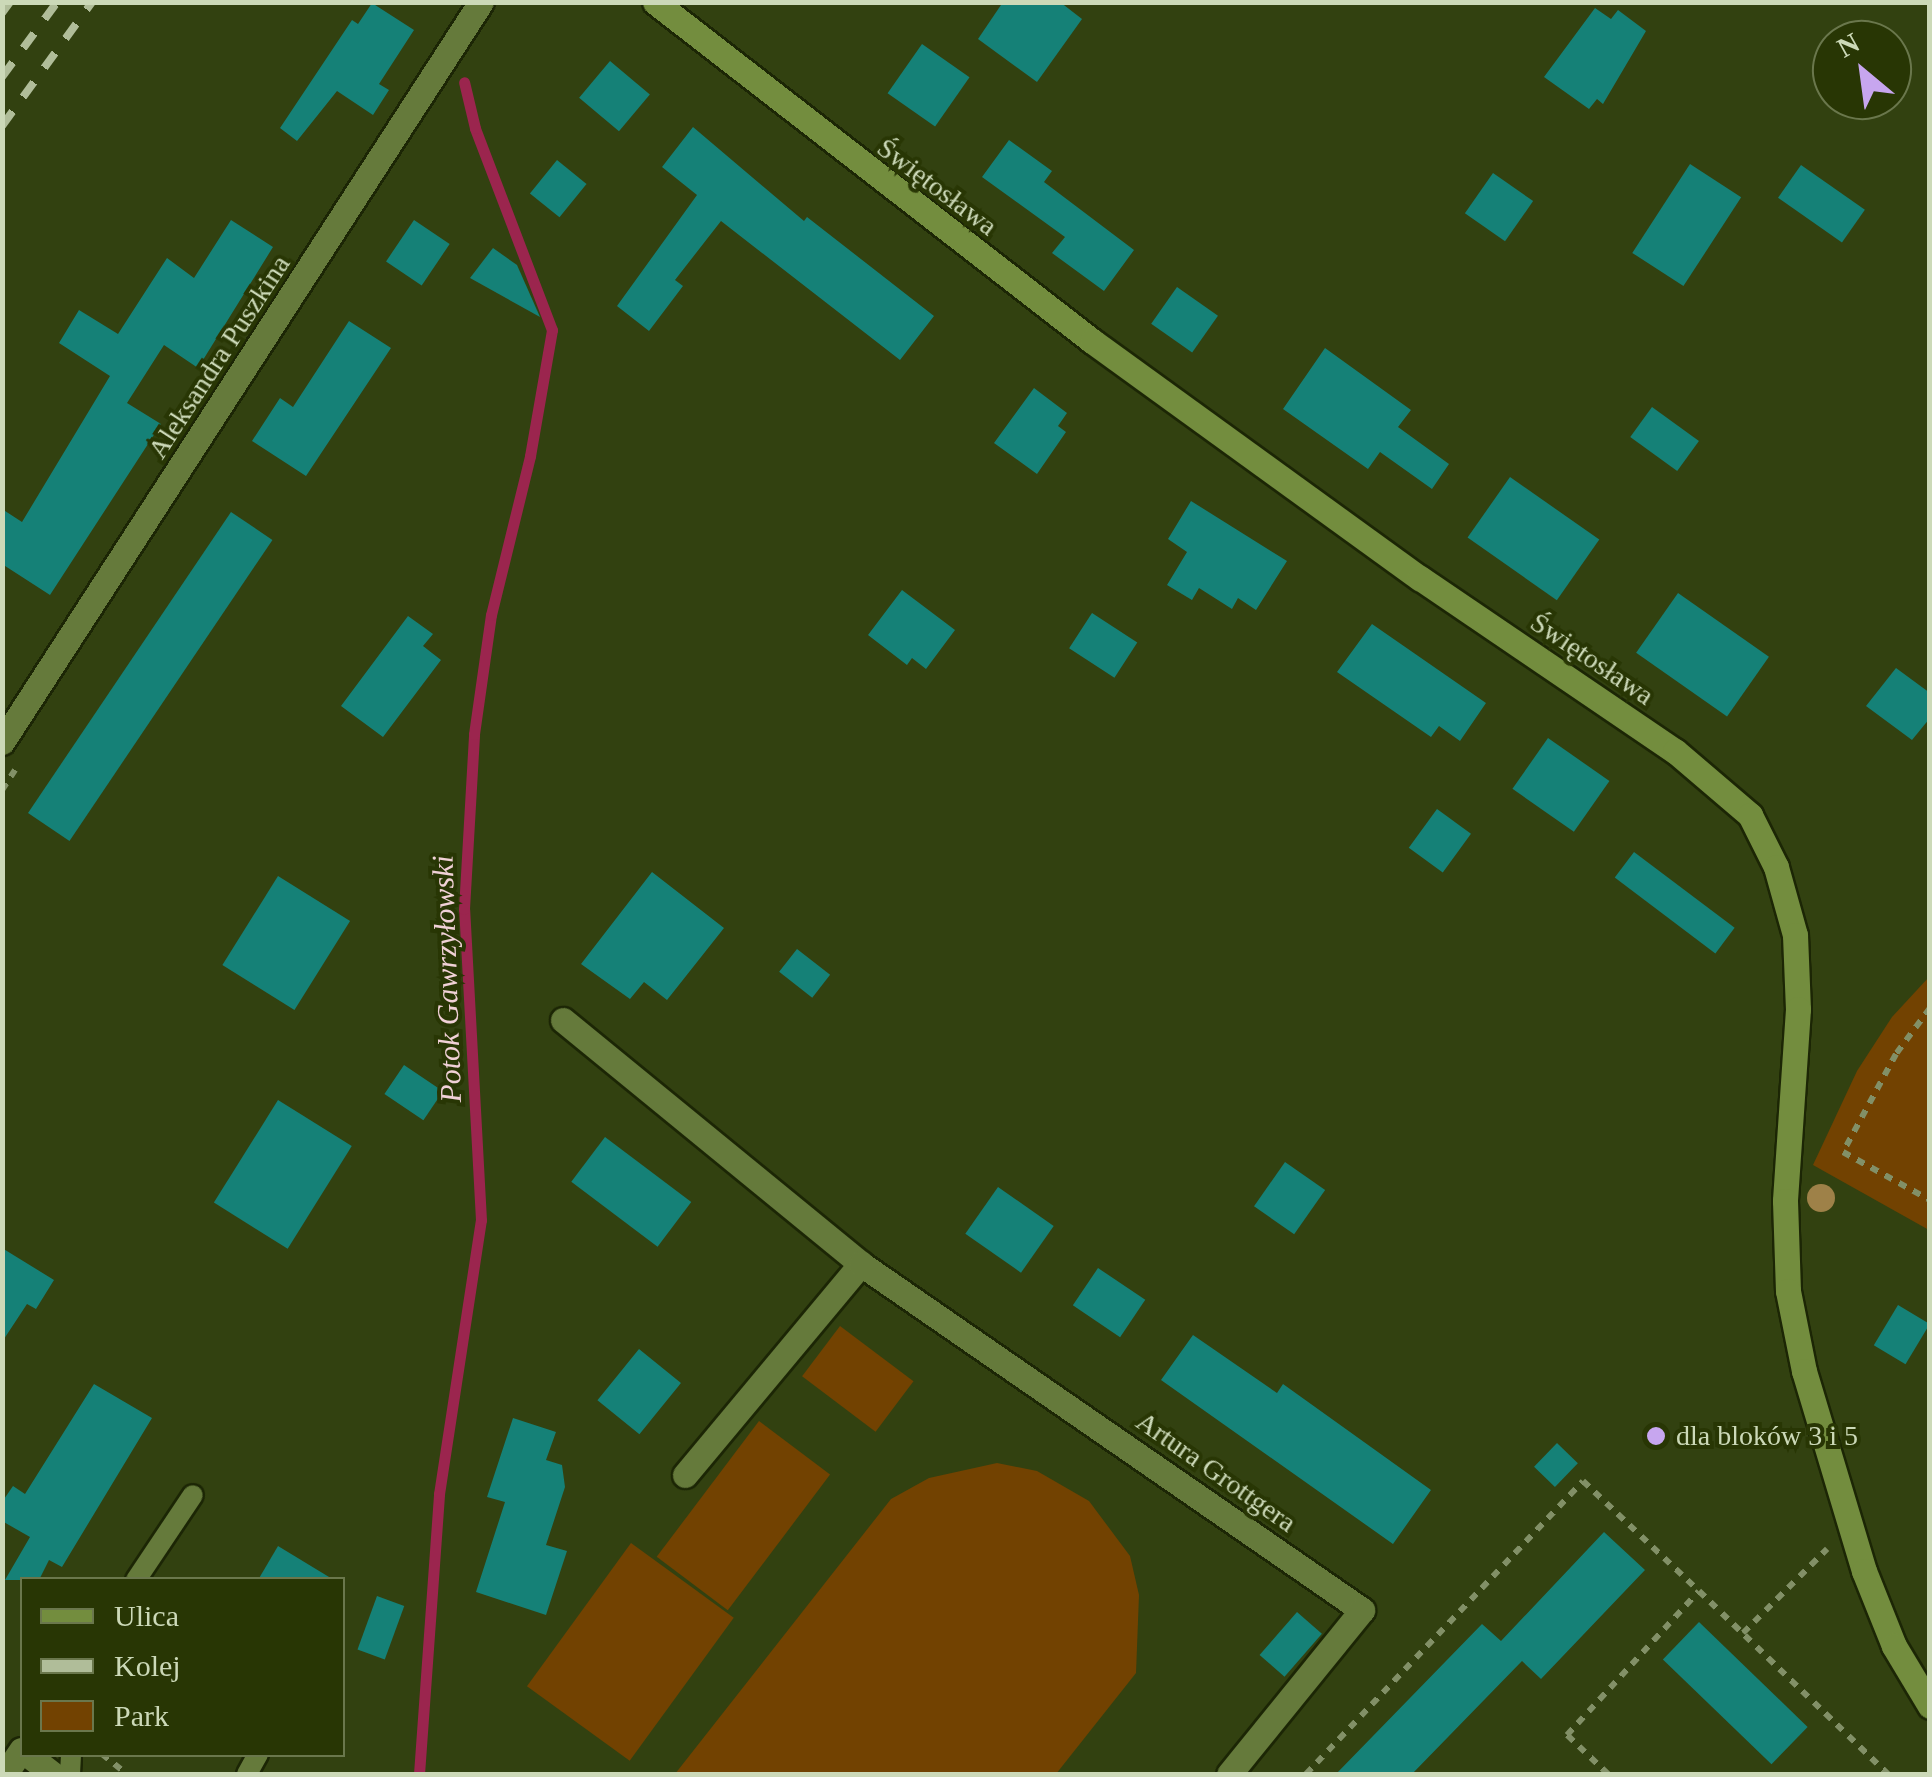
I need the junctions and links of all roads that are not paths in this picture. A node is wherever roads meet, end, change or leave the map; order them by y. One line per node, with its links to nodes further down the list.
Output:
1 (481, 2): 3 (street, Aleksandra Puszkina)
2 (655, 2): 9 (street, Świętosława)
3 (2, 742)
4 (563, 1020): 5 (street, Artura Grottgera)
5 (861, 1264): 6 (street); 14 (street, Artura Grottgera)
6 (685, 1475)
7 (193, 1495): 8 (lane)
8 (138, 1577)
9 (1930, 1706)
10 (19, 1748): 12 (street)
11 (31, 1757): 13 (street)
12 (4, 1774)
13 (53, 1774)
14 (1229, 1774)

